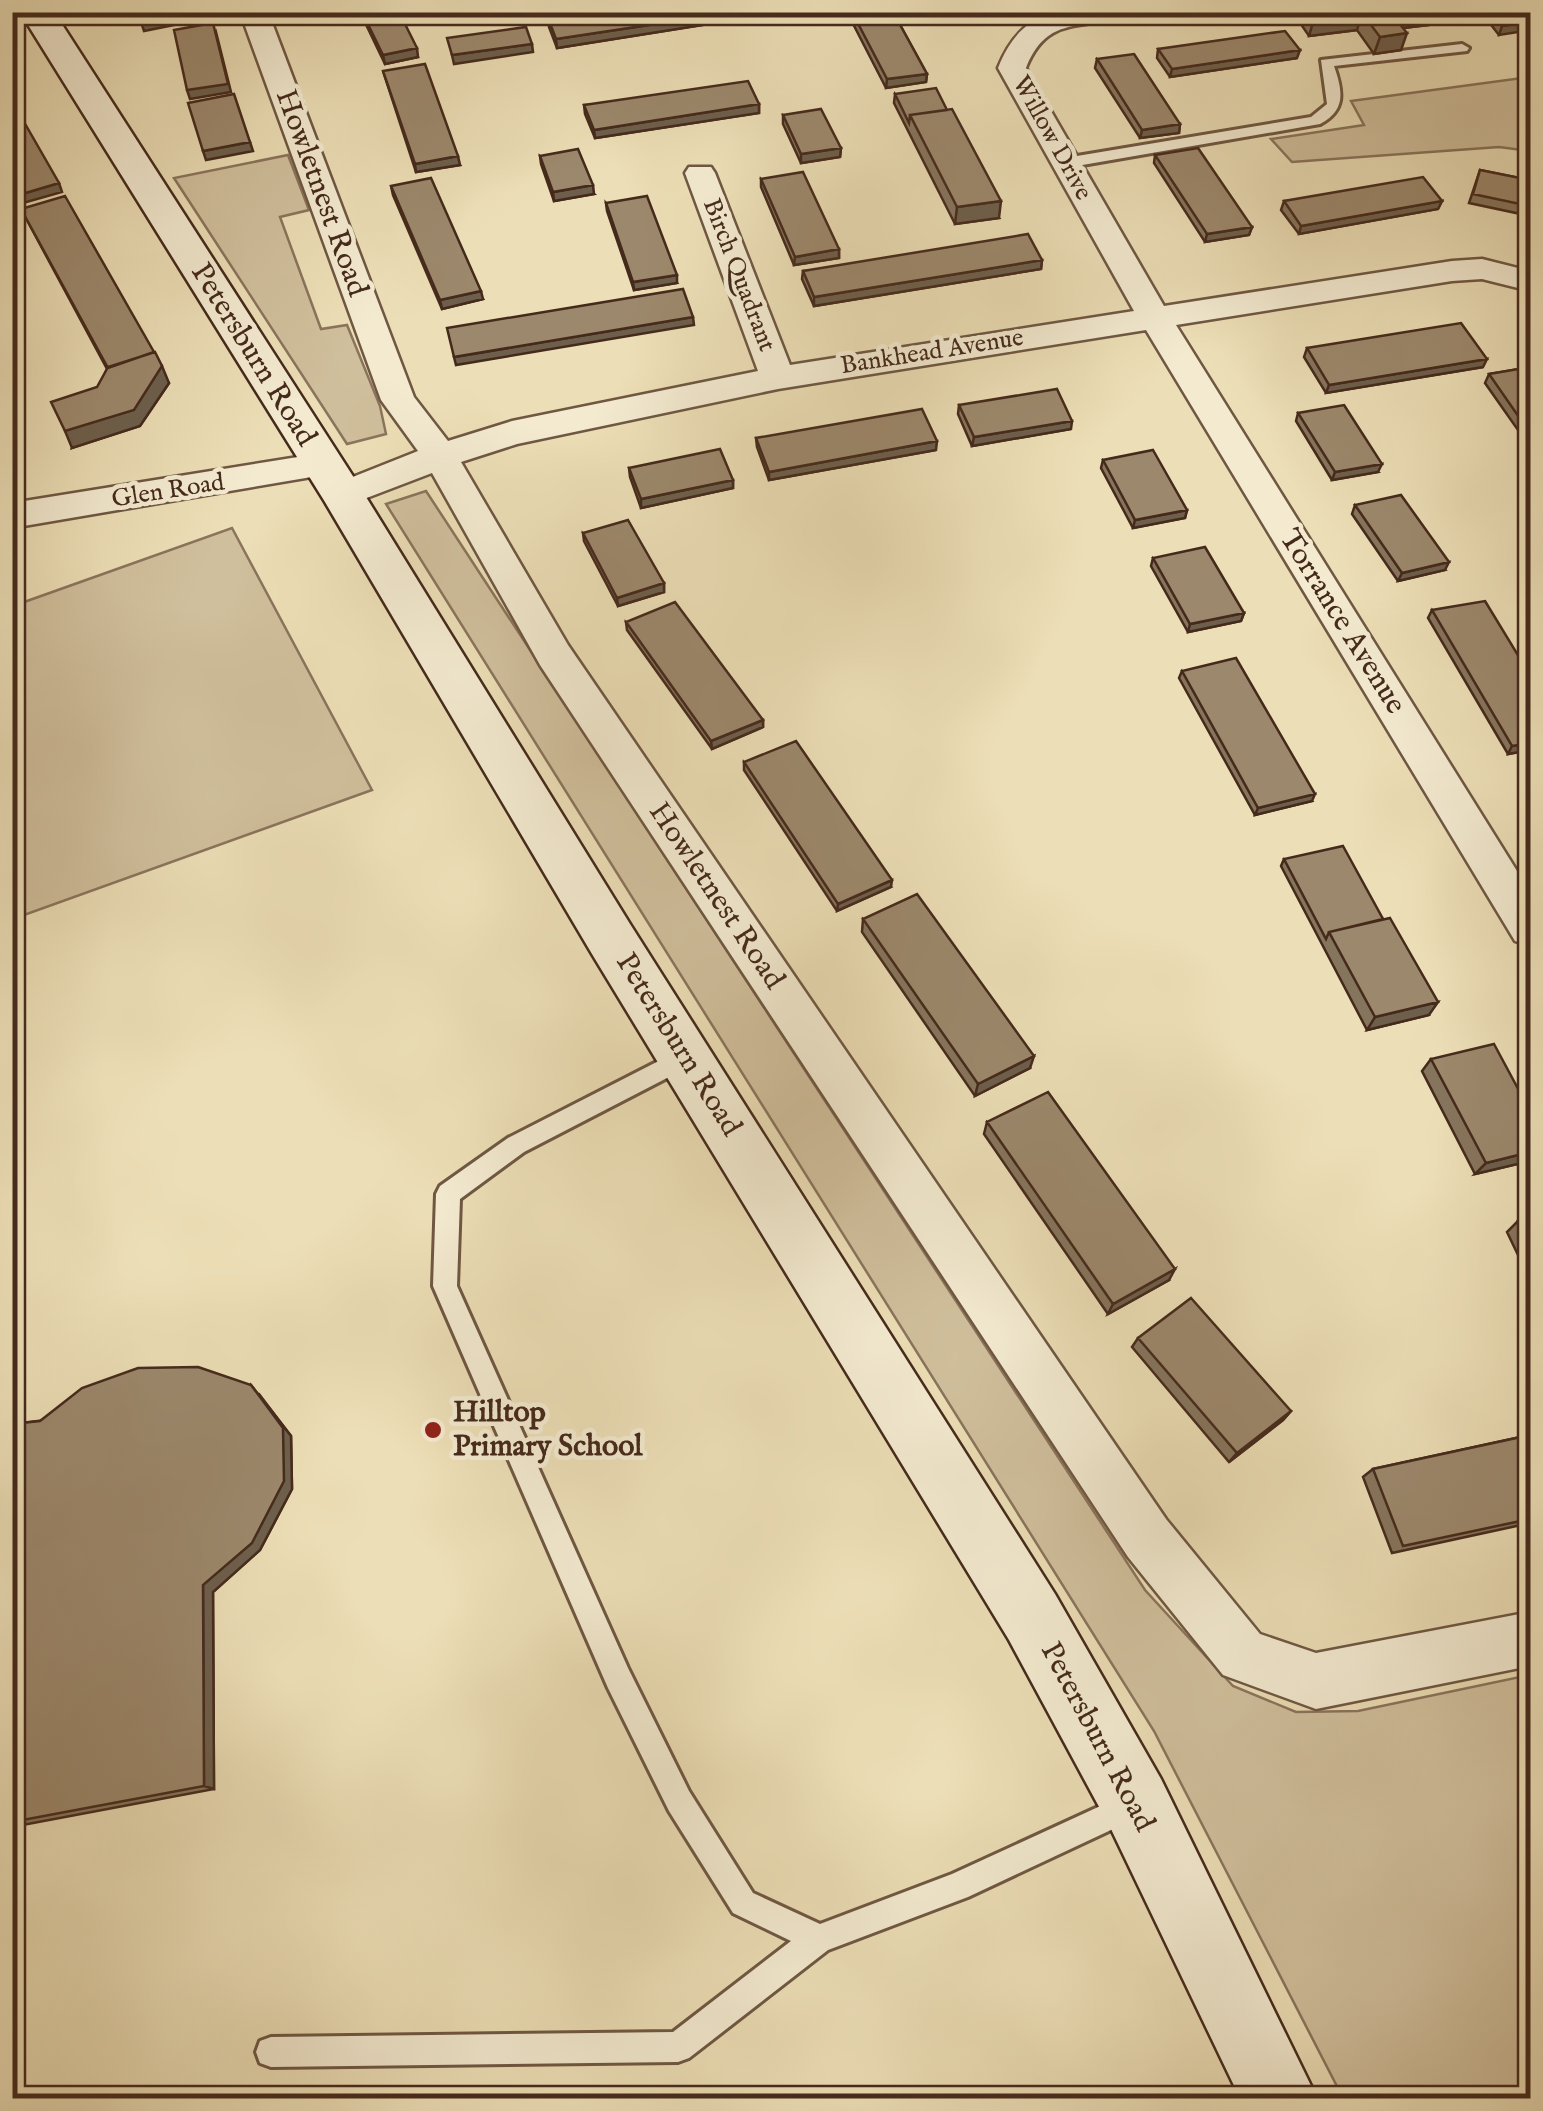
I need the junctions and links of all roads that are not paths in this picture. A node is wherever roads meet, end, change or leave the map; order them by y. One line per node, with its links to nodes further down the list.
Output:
1 (37, 12): 11 (main road, Petersburn Road)
2 (254, 12): 10 (street, Howletnest Road)
3 (1110, 12): 5 (street, Willow Drive)
4 (1462, 48): 5 (lane)
5 (1066, 163): 8 (street, Willow Drive)
6 (700, 173): 9 (street, Birch Quadrant)
7 (1530, 281): 8 (street, Bankhead Avenue)
8 (1153, 316): 9 (street, Bankhead Avenue); 13 (street, Torrance Avenue)
9 (778, 378): 10 (street, Bankhead Avenue)
10 (440, 456): 11 (street, Bankhead Avenue); 15 (street, Howletnest Road)
11 (333, 480): 12 (street, Glen Road); 14 (main road, Petersburn Road)
12 (12, 516)
13 (1530, 928)
14 (686, 1056): 16 (main road, Petersburn Road); 17 (lane)
15 (1530, 1639)
16 (1136, 1804): 17 (lane); 19 (main road, Petersburn Road)
17 (819, 1939): 18 (lane)
18 (271, 2052)
19 (1280, 2098)

